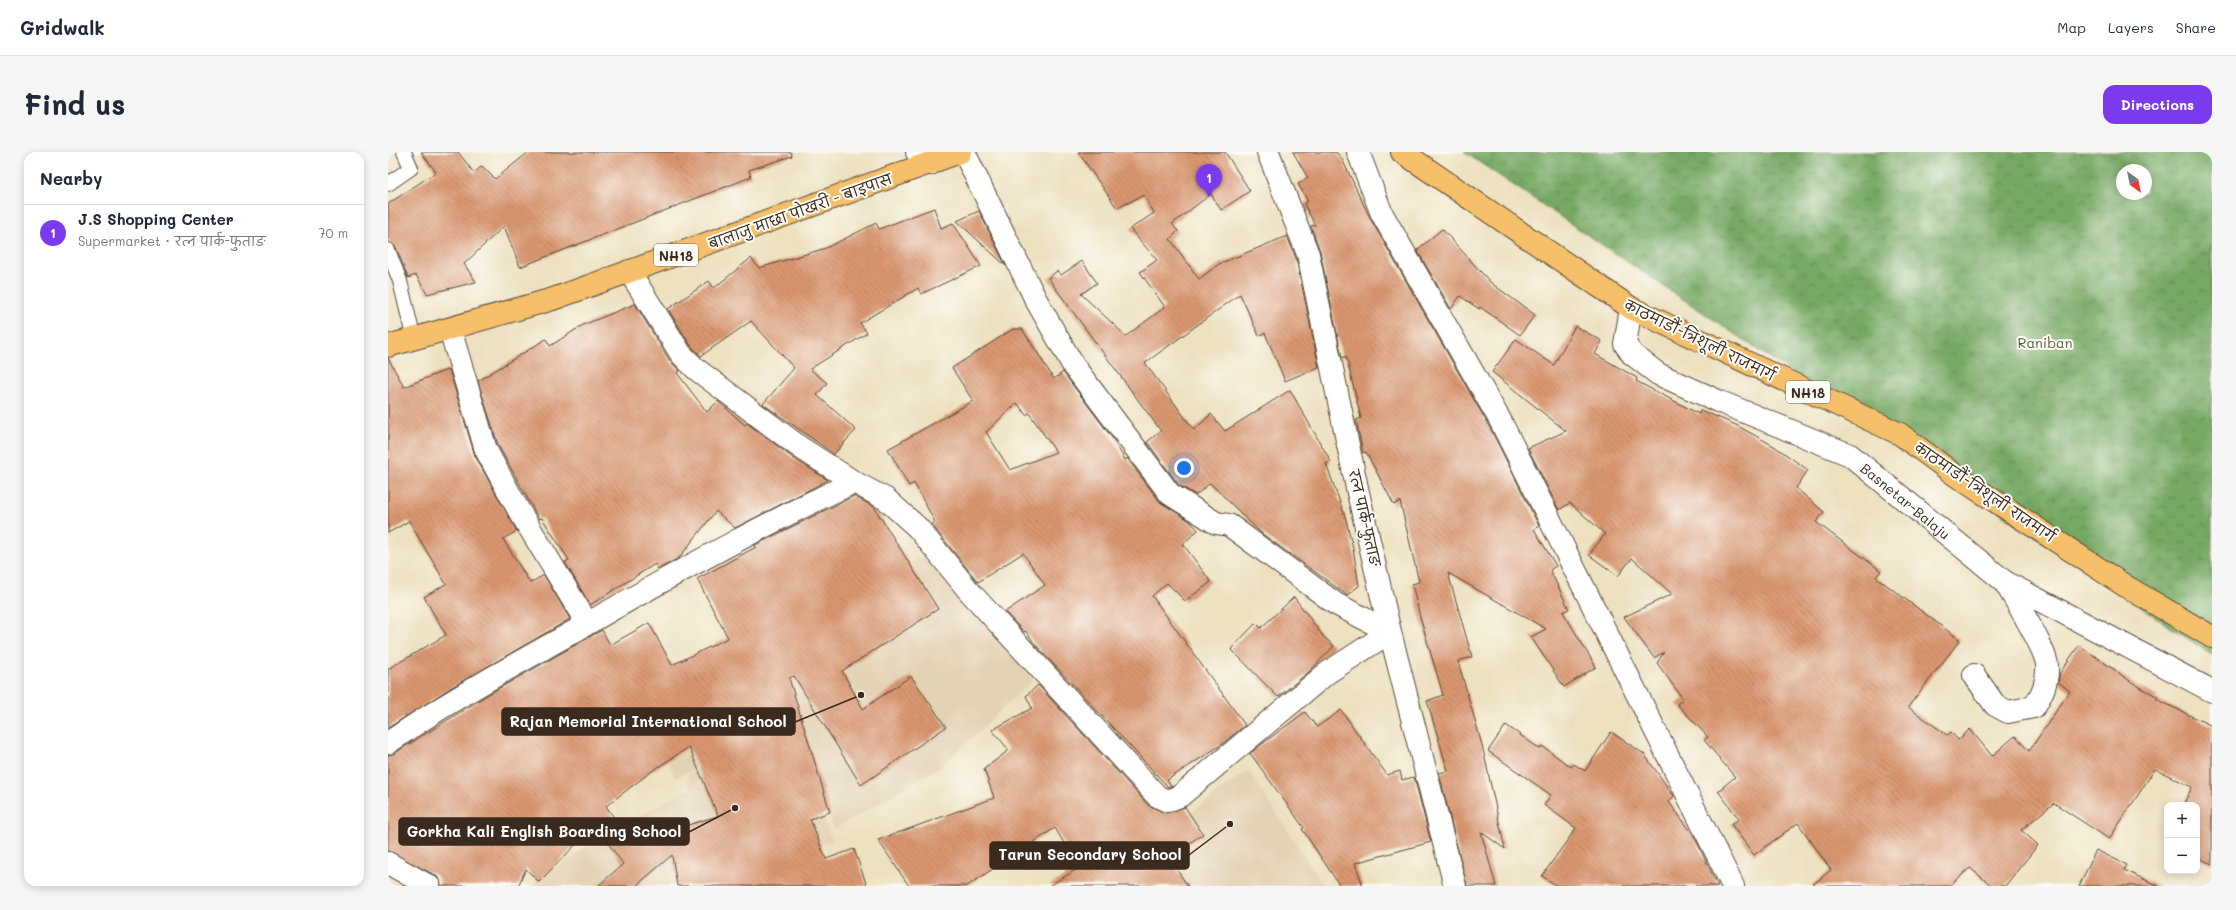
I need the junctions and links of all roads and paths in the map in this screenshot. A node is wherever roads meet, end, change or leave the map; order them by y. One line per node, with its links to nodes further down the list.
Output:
1 (404, 152): 8 (lane)
2 (960, 152): 7 (main road, बालाजु माछा पोखरी - बाइपास / NH18)
3 (964, 152): 18 (street)
4 (1268, 152): 18 (street, रत्न पार्क-फुताङ)
5 (1358, 152): 26 (street)
6 (1402, 152): 11 (main road, काठमाडौं-त्रिशूली राजमार्ग / NH18)
7 (923, 158): 10 (main road, बालाजु माछा पोखरी - बाइपास / NH18)
8 (388, 184)
9 (388, 250): 13 (lane)
10 (629, 271): 12 (main road, बालाजु माछा पोखरी - बाइपास / NH18); 15 (street)
11 (1631, 308): 16 (street, Basnetar-Balaju); 19 (main road, काठमाडौं-त्रिशूली राजमार्ग / NH18)
12 (450, 330): 13 (main road, बालाजु माछा पोखरी - बाइपास / NH18); 17 (street)
13 (414, 340): 14 (main road, बालाजु माछा पोखरी - बाइपास / NH18)
14 (388, 346)
15 (854, 482): 17 (street); 18 (street)
16 (2005, 582): 20 (street); 21 (street, Basnetar-Balaju)
17 (587, 623): 22 (street)
18 (1390, 632): 25 (street, रत्न पार्क-फुताङ)
19 (2212, 637)
20 (1974, 675)
21 (2212, 691)
22 (388, 743)
23 (388, 863): 24 (street)
24 (429, 886)
25 (1455, 886)
26 (1732, 886)

